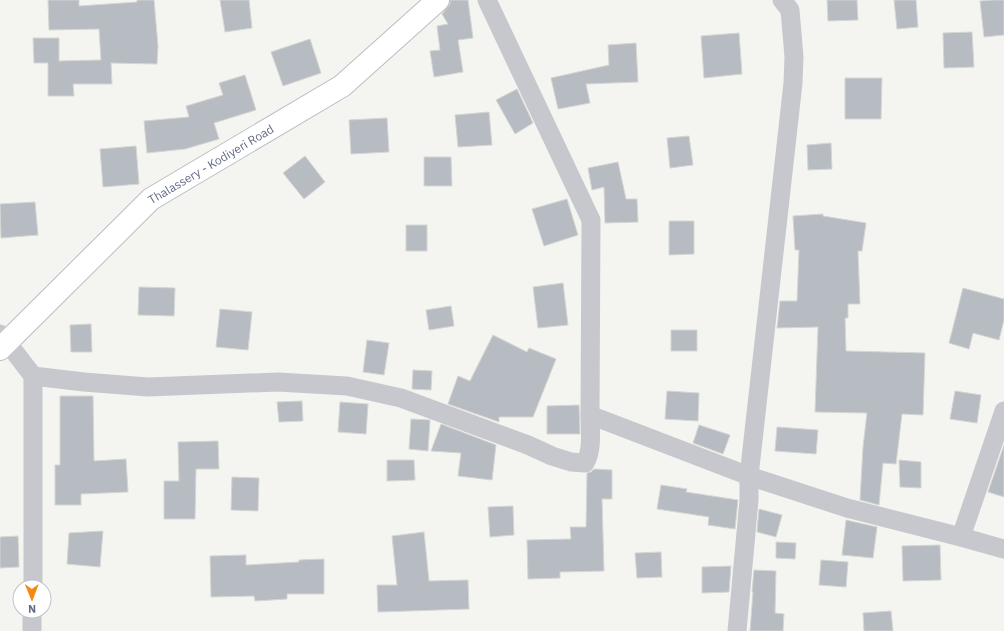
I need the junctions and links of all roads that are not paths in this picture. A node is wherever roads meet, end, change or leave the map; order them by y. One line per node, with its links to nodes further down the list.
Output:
1 (438, 0): 4 (main road, Thalassery - Kodiyeri Road)
2 (487, 0): 7 (street)
3 (782, 0): 8 (street)
4 (2, 342): 5 (street)
5 (33, 376): 7 (street); 11 (street)
6 (1004, 411): 9 (street)
7 (590, 415): 8 (street)
8 (749, 476): 9 (street); 14 (street)
9 (961, 537): 10 (street)
10 (1004, 549)
11 (33, 579)
12 (32, 619): 13 (street)
13 (32, 631)
14 (737, 631)

